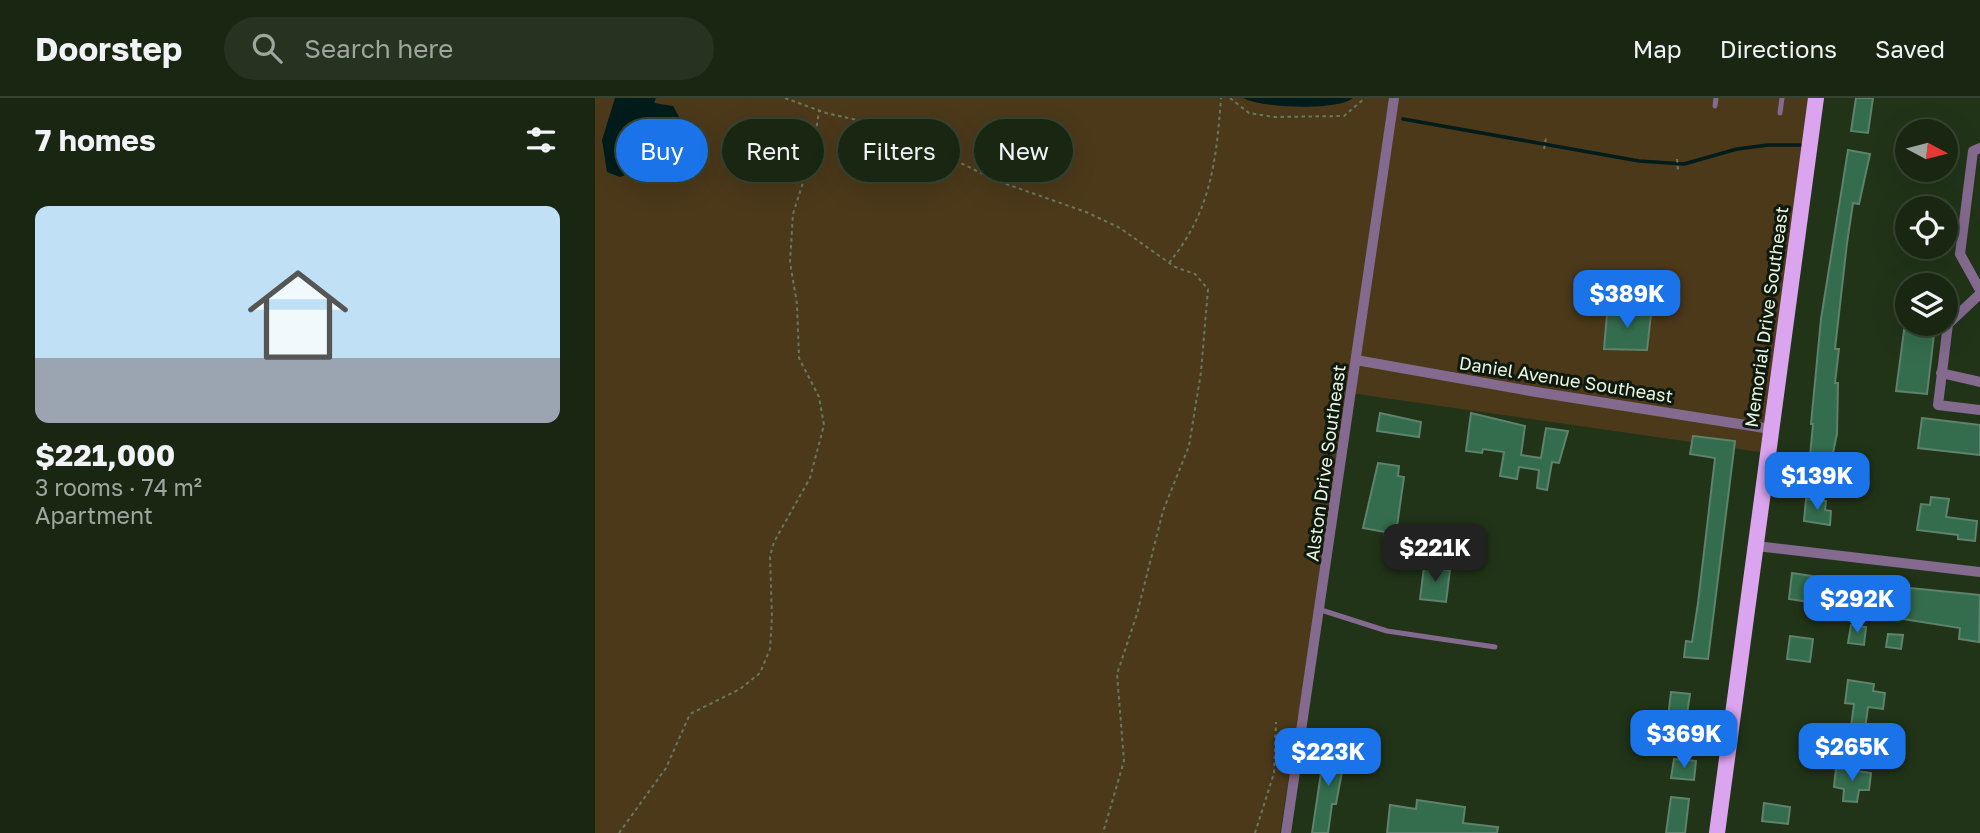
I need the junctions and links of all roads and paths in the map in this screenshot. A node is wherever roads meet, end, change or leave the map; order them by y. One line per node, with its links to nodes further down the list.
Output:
1 (785, 98): 10 (path)
2 (1221, 98): 17 (path)
3 (1230, 98): 4 (path)
4 (1365, 98)
5 (1394, 98): 19 (street, Alston Drive Southeast)
6 (1716, 98): 9 (lane)
7 (1782, 98): 11 (lane)
8 (1816, 98): 23 (main road, Memorial Drive Southeast)
9 (1715, 106)
10 (819, 110): 17 (path); 29 (path)
11 (1780, 113)
12 (1546, 138): 14 (path)
13 (1980, 148): 18 (street)
14 (1544, 149)
15 (1677, 159): 16 (path)
16 (1678, 170)
17 (1169, 263): 30 (path)
18 (1980, 292): 20 (street)
19 (1356, 360): 23 (street, Daniel Avenue Southeast); 26 (street, Alston Drive Southeast)
20 (1941, 373): 21 (street); 22 (street)
21 (1980, 382)
22 (1980, 410)
23 (1771, 429): 24 (main road, Memorial Drive Southeast)
24 (1756, 545): 25 (street); 33 (main road, Memorial Drive Southeast)
25 (1980, 572)
26 (1321, 610): 27 (lane); 32 (street, Alston Drive Southeast)
27 (1495, 648)
28 (1276, 722): 31 (path)
29 (619, 833)
30 (1103, 833)
31 (1255, 833)
32 (1286, 833)
33 (1717, 833)

